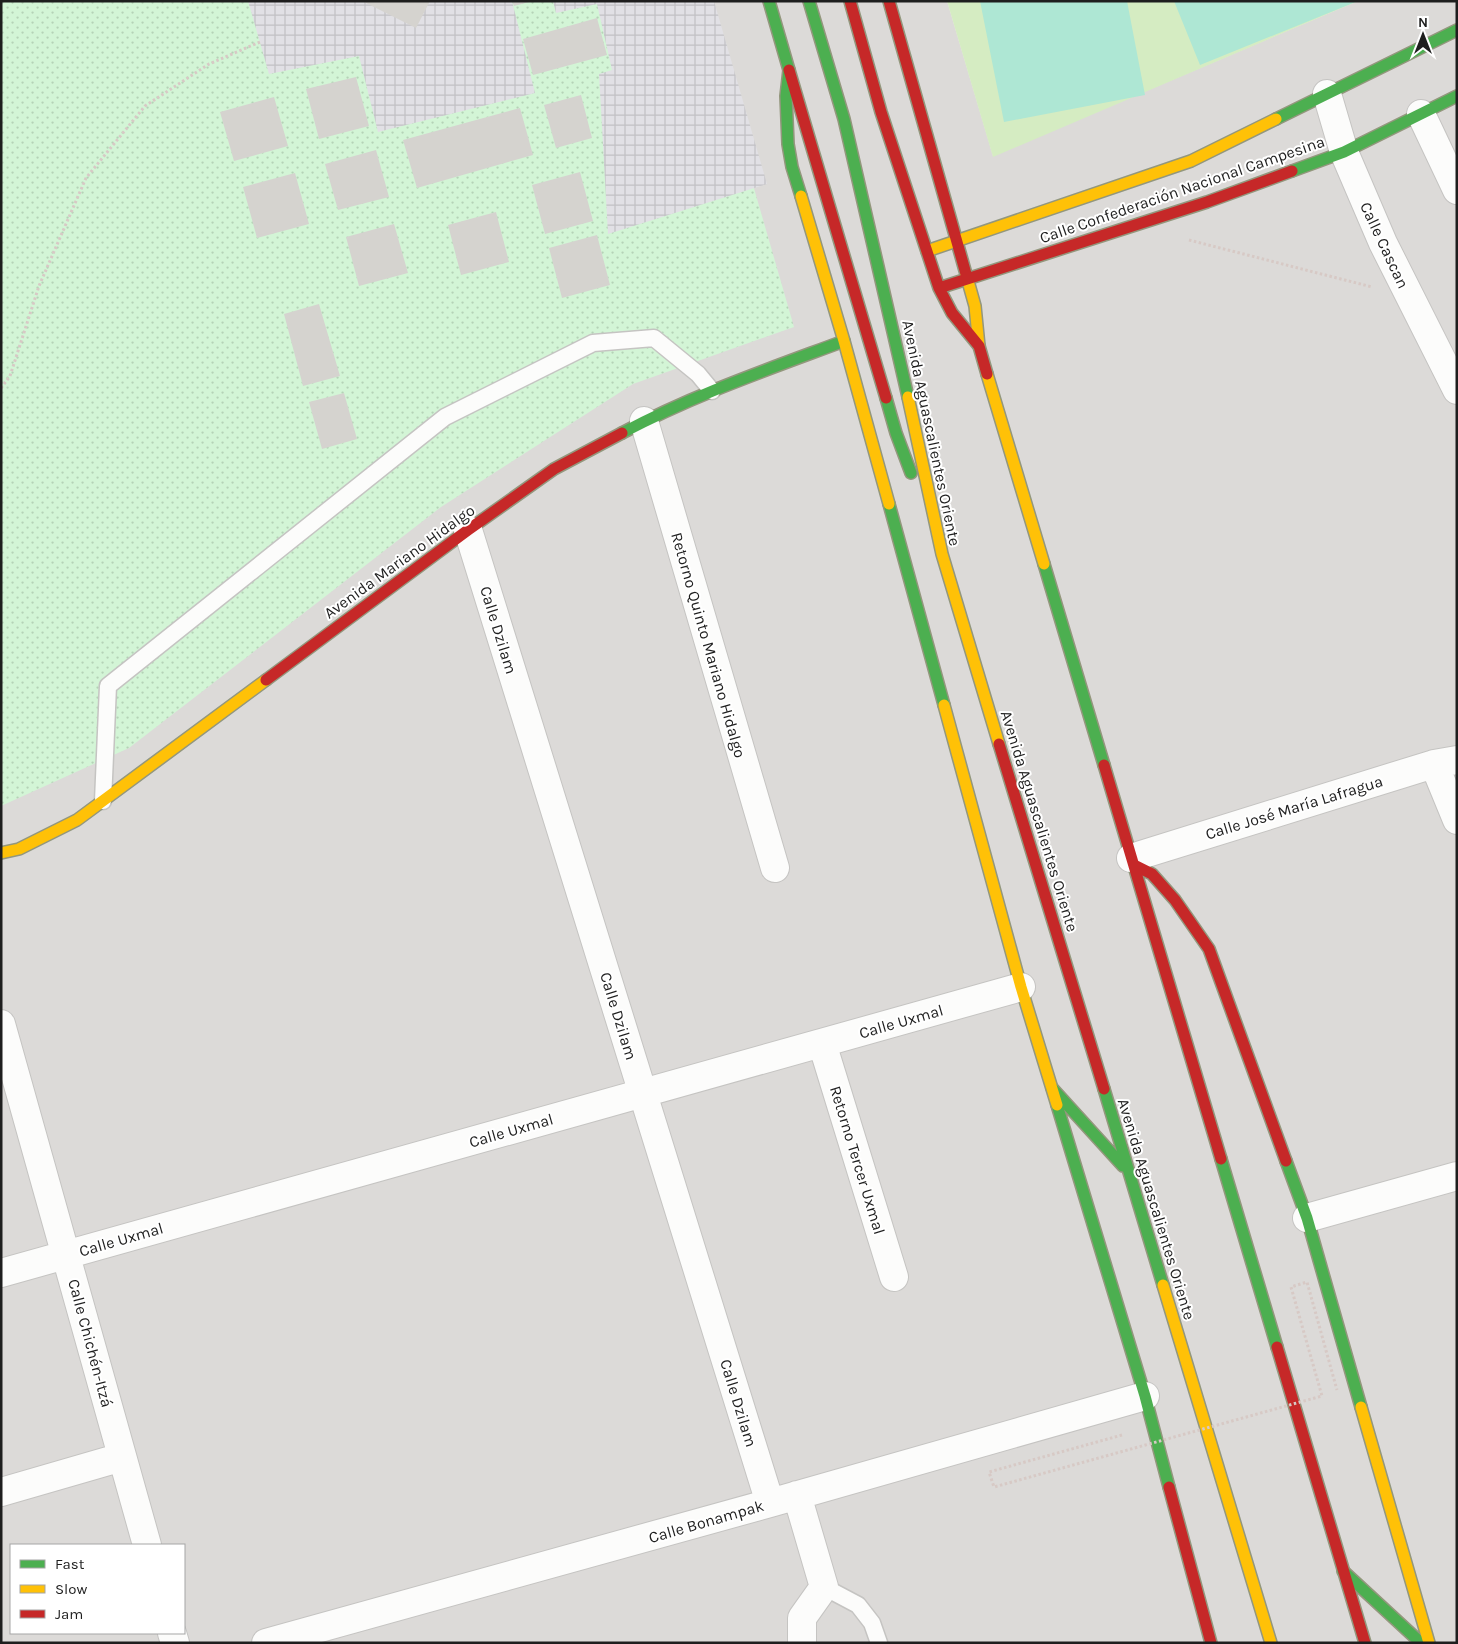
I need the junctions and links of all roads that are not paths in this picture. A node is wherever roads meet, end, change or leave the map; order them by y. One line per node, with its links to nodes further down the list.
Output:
1 (769, 1): 6 (street)
2 (809, 1): 22 (street, Avenida Aguascalientes Oriente)
3 (850, 1): 13 (street)
4 (889, 1): 12 (street)
5 (1457, 30): 7 (street, Calle Confederación Nacional Campesina)
6 (788, 70): 16 (street); 22 (street)
7 (1327, 94): 10 (street, Calle Cascan); 12 (street, Calle Confederación Nacional Campesina)
8 (1457, 96): 9 (street, Calle Confederación Nacional Campesina)
9 (1421, 114): 10 (street, Calle Confederación Nacional Campesina); 11 (street)
10 (1344, 152): 14 (street, Calle Confederación Nacional Campesina); 18 (street, Calle Cascan)
11 (1457, 190)
12 (956, 241): 13 (street, Calle Confederación Nacional Campesina); 14 (street)
13 (927, 251): 15 (street)
14 (967, 278): 15 (street, Calle Confederación Nacional Campesina); 17 (street)
15 (939, 288): 17 (street)
16 (844, 341): 19 (street, Avenida Mariano Hidalgo); 29 (street)
17 (978, 346): 27 (street)
18 (1457, 390)
19 (712, 391): 20 (street, Avenida Mariano Hidalgo); 24 (lane)
20 (644, 421): 21 (street, Avenida Mariano Hidalgo); 28 (street, Retorno Quinto Mariano Hidalgo)
21 (468, 530): 24 (street, Avenida Mariano Hidalgo); 33 (street, Calle Dzilam)
22 (942, 554): 34 (street, Avenida Aguascalientes Oriente)
23 (1445, 762): 25 (street); 27 (street, Calle José María Lafragua)
24 (104, 801): 26 (street, Avenida Mariano Hidalgo)
25 (1457, 820)
26 (1, 853)
27 (1132, 862): 36 (street); 46 (street)
28 (775, 868)
29 (1021, 987): 31 (street, Calle Uxmal); 32 (street)
30 (3, 1038): 37 (street, Calle Chichén-Itzá)
31 (822, 1043): 33 (street, Calle Uxmal); 39 (street, Retorno Tercer Uxmal)
32 (1052, 1088): 34 (street); 40 (street)
33 (643, 1093): 37 (street, Calle Uxmal); 44 (street, Calle Dzilam)
34 (1128, 1171): 52 (street, Avenida Aguascalientes Oriente)
35 (1457, 1176): 36 (street)
36 (1307, 1218): 55 (street)
37 (66, 1254): 38 (street, Calle Uxmal); 41 (street, Calle Chichén-Itzá)
38 (1, 1273)
39 (894, 1277)
40 (1145, 1396): 43 (street, Calle Bonampak); 51 (street)
41 (122, 1457): 42 (street); 45 (street, Calle Chichén-Itzá)
42 (1, 1492)
43 (798, 1495): 44 (street, Calle Bonampak); 47 (street)
44 (770, 1503): 48 (street, Calle Bonampak)
45 (147, 1544)
46 (1342, 1570): 53 (street); 54 (street)
47 (824, 1587): 49 (street); 50 (lane)
48 (266, 1643)
49 (802, 1643)
50 (879, 1643)
51 (1212, 1643)
52 (1271, 1643)
53 (1365, 1643)
54 (1421, 1643)
55 (1428, 1643)

